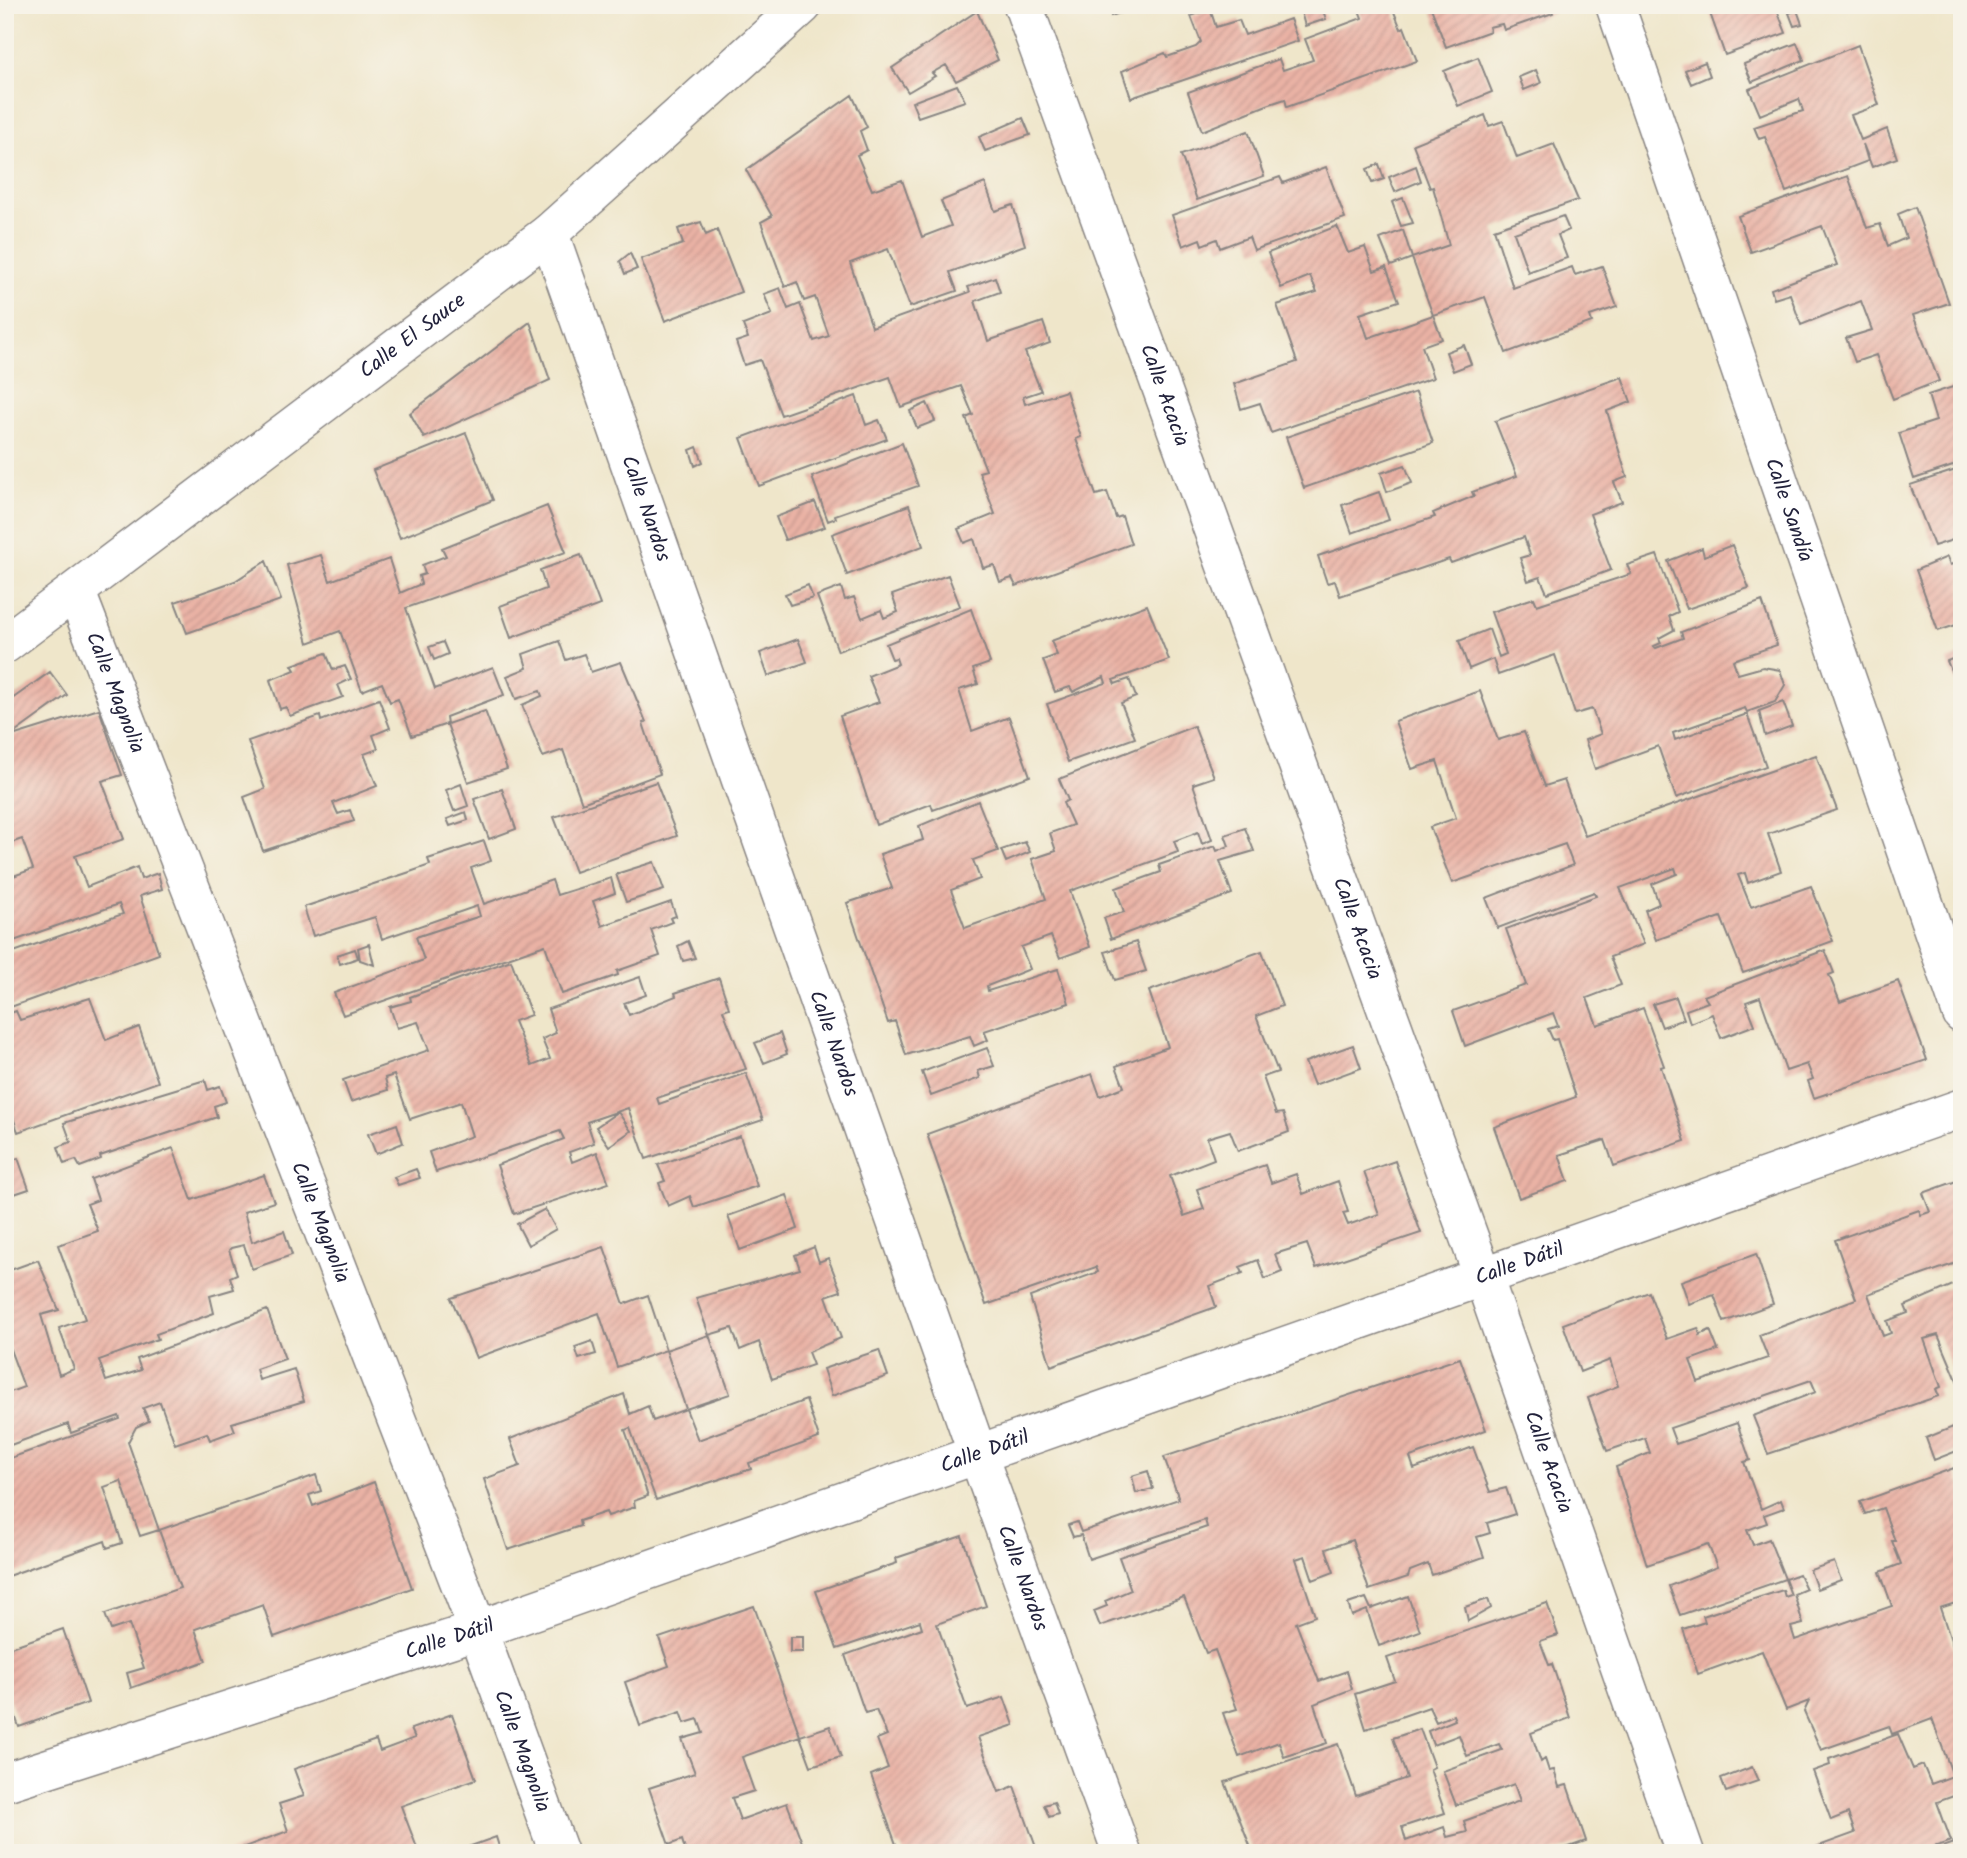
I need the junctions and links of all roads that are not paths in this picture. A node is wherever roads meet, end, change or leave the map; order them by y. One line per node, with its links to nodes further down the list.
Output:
1 (803, 5): 4 (street, Calle El Sauce)
2 (1023, 5): 9 (street, Calle Acacia)
3 (1615, 5): 7 (street, Calle Sandía)
4 (549, 233): 5 (street, Calle El Sauce); 10 (street, Calle Nardos)
5 (76, 592): 6 (street, Calle El Sauce); 11 (street, Calle Magnolia)
6 (5, 644)
7 (1962, 1014)
8 (1962, 1108): 9 (street, Calle Dátil)
9 (1483, 1276): 10 (street, Calle Dátil); 15 (street, Calle Acacia)
10 (978, 1455): 11 (street, Calle Dátil); 14 (street, Calle Nardos)
11 (478, 1630): 12 (street, Calle Dátil); 13 (street, Calle Magnolia)
12 (5, 1782)
13 (559, 1853)
14 (1122, 1853)
15 (1685, 1853)

